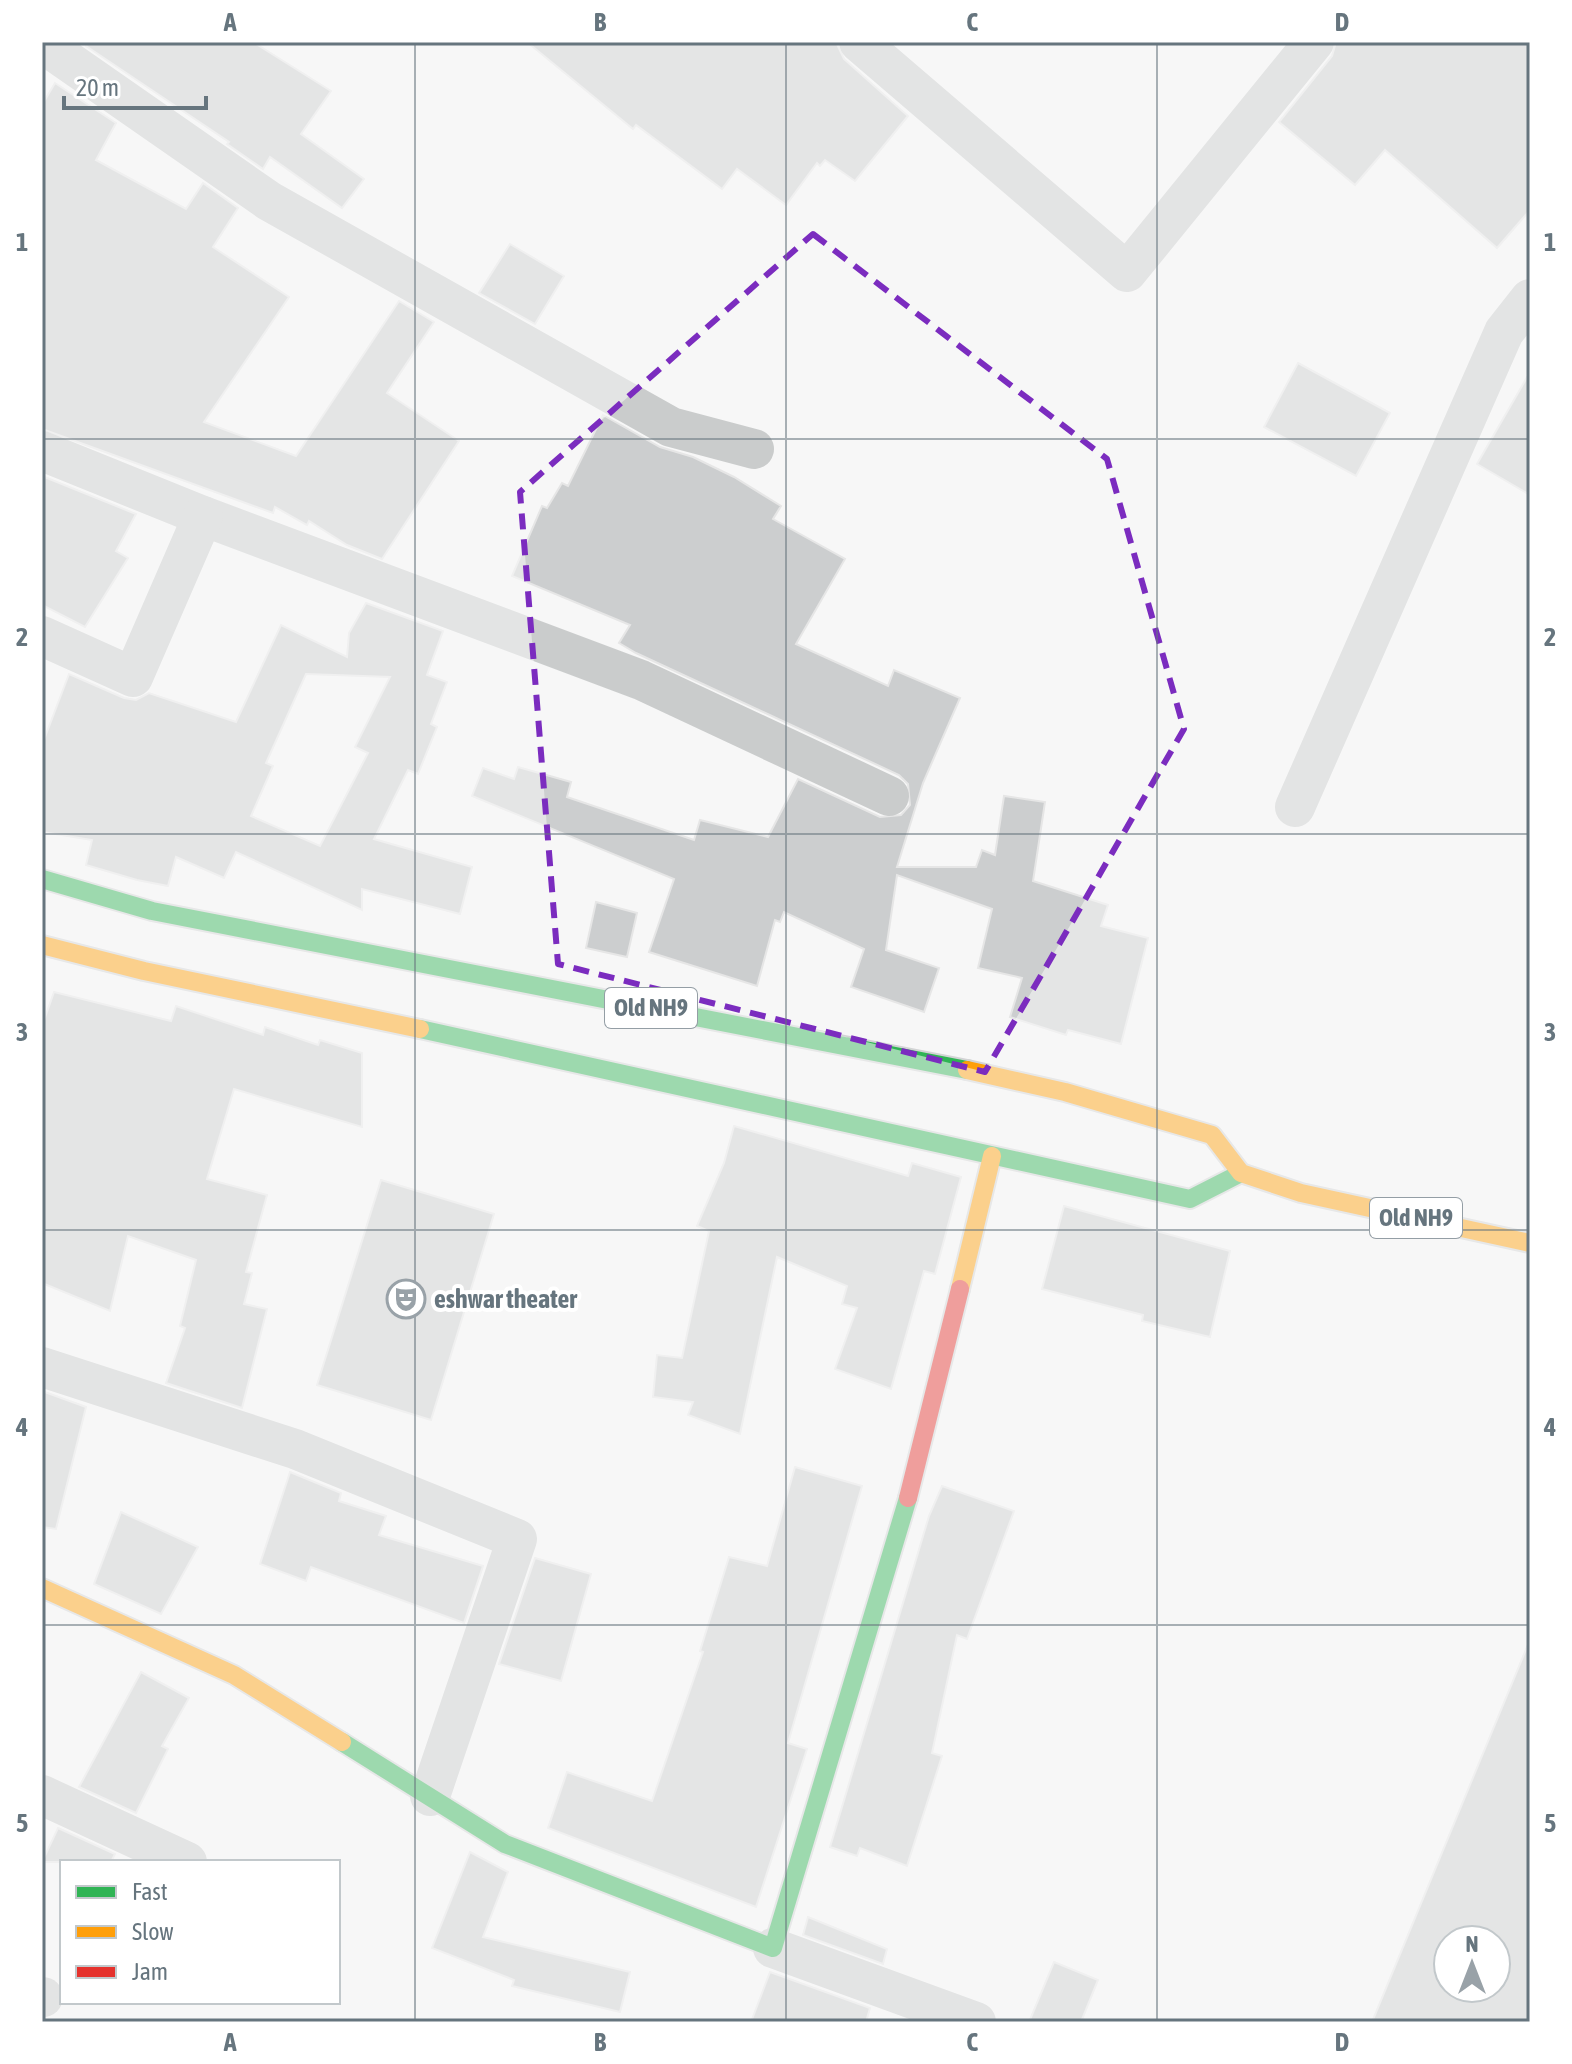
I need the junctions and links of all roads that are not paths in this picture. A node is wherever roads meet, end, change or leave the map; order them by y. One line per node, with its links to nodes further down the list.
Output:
1 (859, 42): 2 (street)
2 (1314, 42)
3 (42, 43): 6 (street)
4 (1530, 299): 5 (street)
5 (1517, 340): 11 (street)
6 (754, 449)
7 (42, 451): 8 (street)
8 (203, 516): 9 (street); 10 (street)
9 (42, 636)
10 (889, 796)
11 (1295, 807)
12 (42, 879): 15 (main road, Old NH9)
13 (42, 945): 14 (main road)
14 (992, 1156): 15 (main road); 22 (main road)
15 (1241, 1173): 16 (main road, Old NH9)
16 (1530, 1243)
17 (42, 1367): 20 (street)
18 (42, 1588): 20 (main road)
19 (42, 1795): 21 (street)
20 (430, 1796): 22 (main road)
21 (183, 1860)
22 (773, 1948): 23 (street)
23 (976, 2022)

